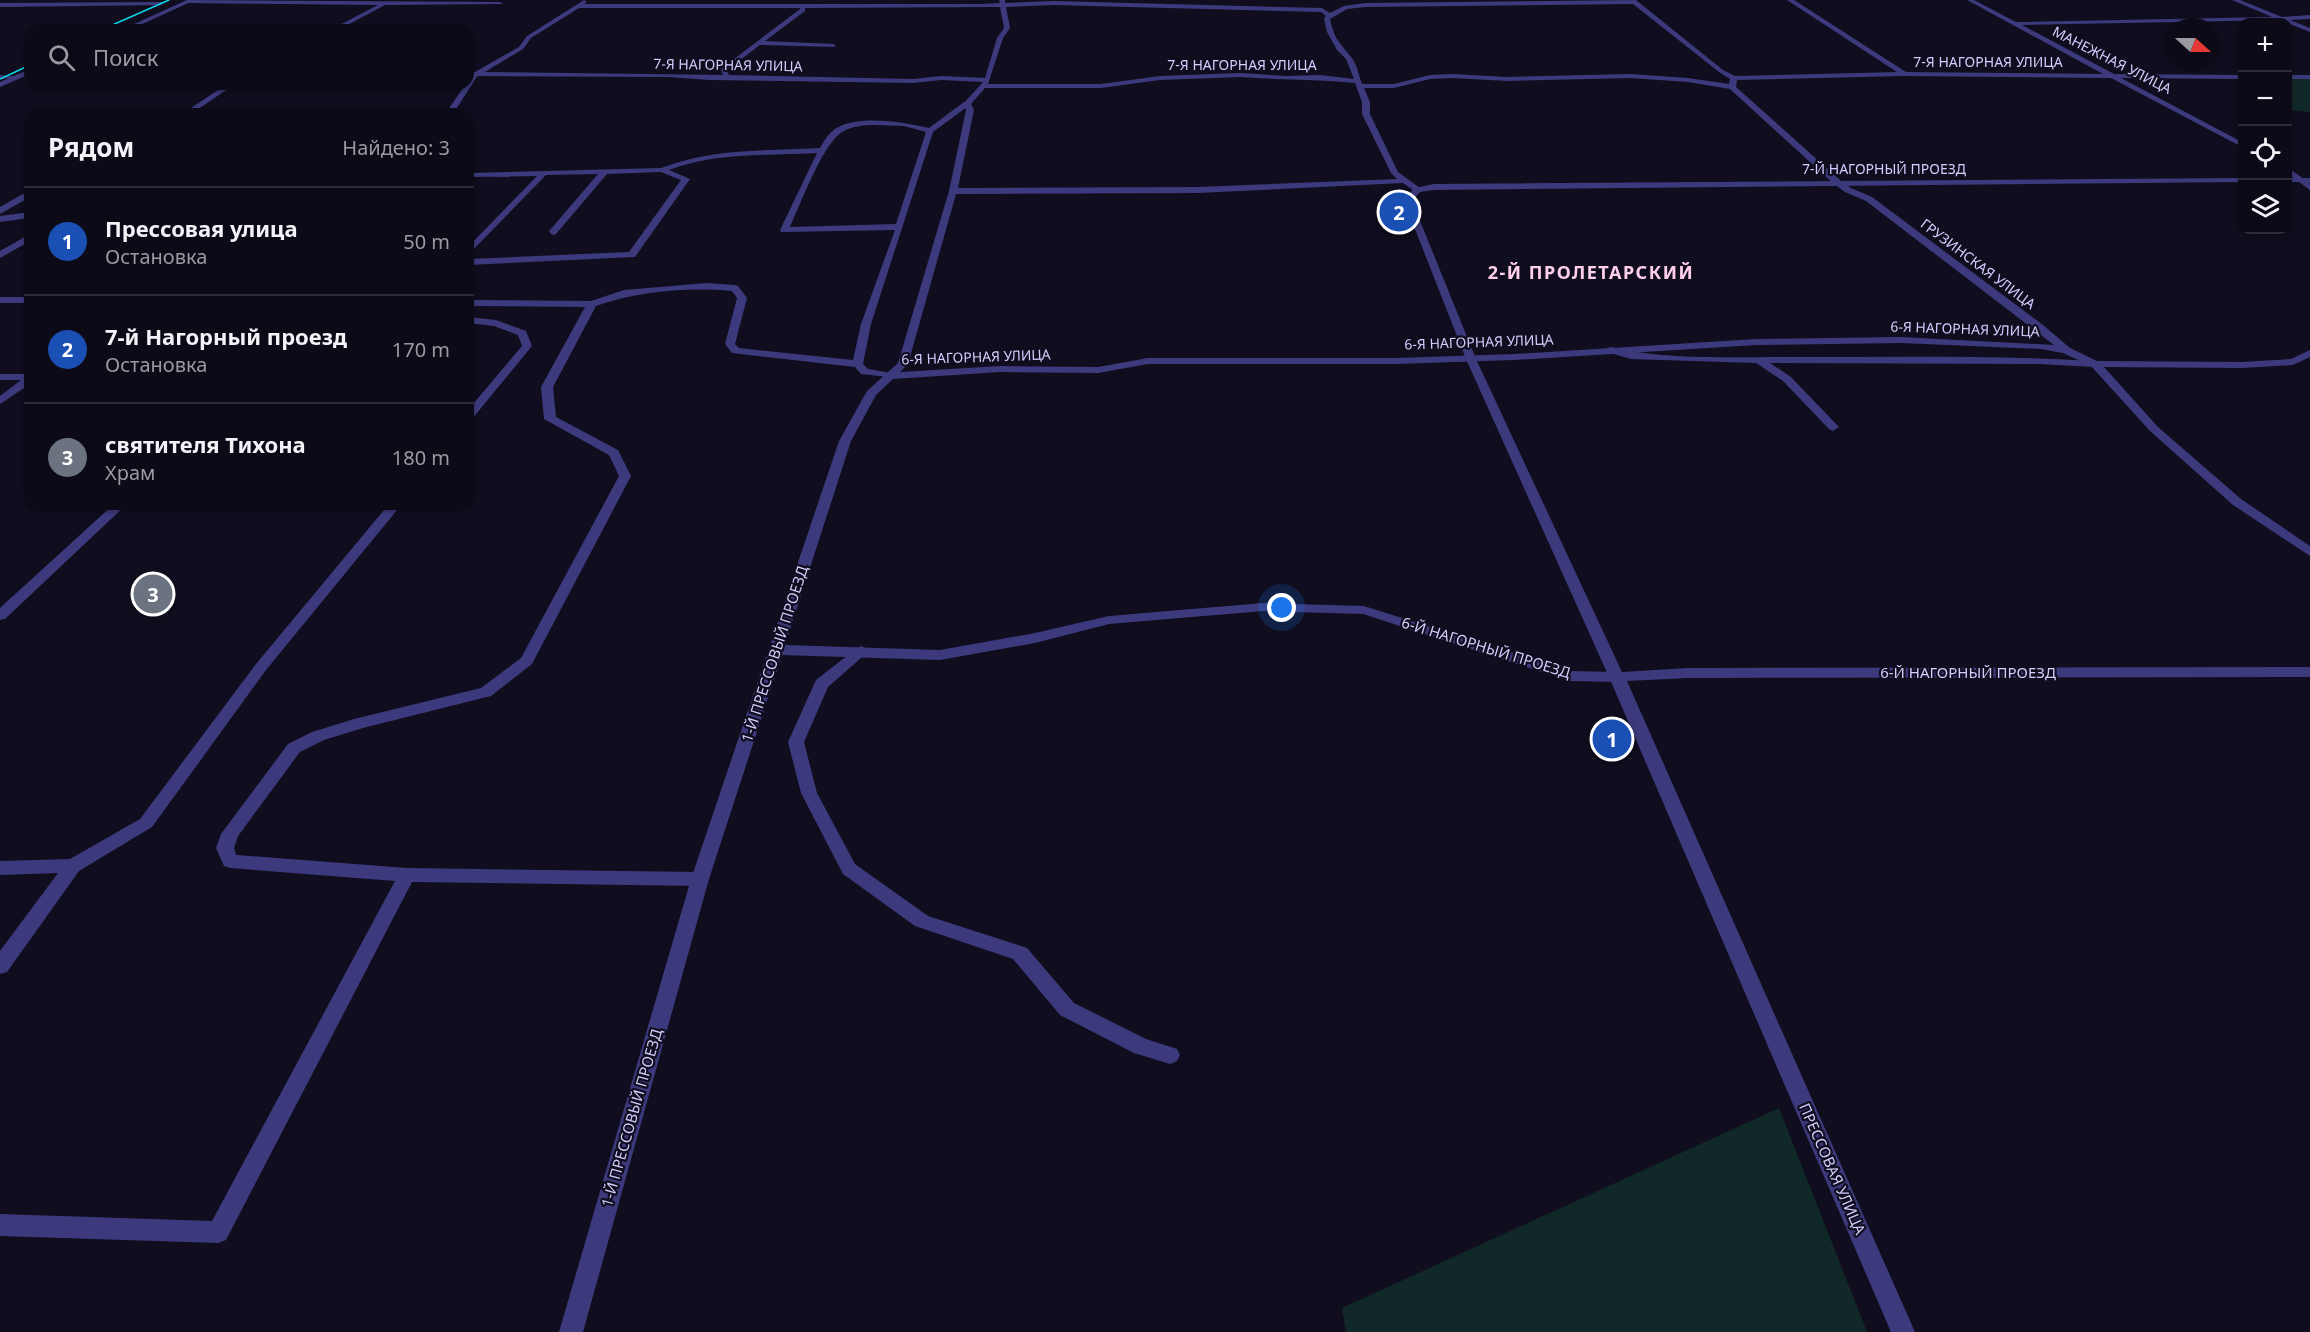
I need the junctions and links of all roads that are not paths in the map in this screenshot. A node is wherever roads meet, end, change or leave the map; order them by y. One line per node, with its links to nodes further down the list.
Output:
1 (587, 0): 14 (street)
2 (1321, 0): 16 (street)
3 (1790, 0): 31 (street)
4 (1970, 0): 24 (street, МАНЕЖНАЯ УЛИЦА)
5 (2235, 0): 19 (street)
6 (190, 1): 7 (street); 22 (street)
7 (263, 1): 11 (street)
8 (1634, 1): 17 (street); 40 (street, ГРУЗИНСКАЯ УЛИЦА)
9 (1002, 2): 15 (street); 16 (street); 39 (street)
10 (161, 3): 13 (street)
11 (385, 4): 12 (street); 23 (street)
12 (500, 4)
13 (0, 5)
14 (578, 6): 15 (street); 28 (street)
15 (802, 6): 26 (street)
16 (1322, 10): 17 (street)
17 (1330, 16): 41 (street)
18 (2310, 17): 19 (street)
19 (2278, 18)
20 (2238, 20): 24 (street)
21 (2292, 23): 25 (street)
22 (138, 24)
23 (345, 24)
24 (2012, 24): 32 (street, МАНЕЖНАЯ УЛИЦА)
25 (2310, 30)
26 (757, 43): 27 (street); 36 (street)
27 (834, 46)
28 (474, 73)
29 (24, 74): 35 (street)
30 (474, 74): 36 (street, 7-Я НАГОРНАЯ УЛИЦА)
31 (1905, 74): 32 (street, 7-Я НАГОРНАЯ УЛИЦА); 40 (street, 7-Я НАГОРНАЯ УЛИЦА)
32 (2113, 76): 37 (street, 7-Я НАГОРНАЯ УЛИЦА); 49 (street, МАНЕЖНАЯ УЛИЦА)
33 (2310, 76): 38 (street)
34 (0, 77): 35 (street)
35 (17, 77): 42 (street)
36 (727, 77): 39 (street, 7-Я НАГОРНАЯ УЛИЦА)
37 (2238, 77)
38 (2292, 77)
39 (986, 83): 41 (street, 7-Я НАГОРНАЯ УЛИЦА); 45 (street)
40 (1733, 83): 41 (street, 7-Я НАГОРНАЯ УЛИЦА); 59 (street, ГРУЗИНСКАЯ УЛИЦА)
41 (1357, 84): 58 (street)
42 (0, 85)
43 (223, 90): 46 (street)
44 (463, 90): 47 (street)
45 (967, 104): 48 (street); 62 (street, 1-Й ПРЕССОВЫЙ ПРОЕЗД)
46 (195, 108)
47 (453, 108)
48 (930, 131): 50 (street); 67 (street)
49 (2238, 143)
50 (823, 150): 51 (street); 67 (street)
51 (662, 170): 52 (street); 72 (street)
52 (605, 171): 53 (street); 68 (street)
53 (545, 172): 55 (street); 70 (street)
54 (2292, 172): 57 (street)
55 (474, 175)
56 (2238, 180): 59 (street, 7-Й НАГОРНЫЙ ПРОЕЗД)
57 (2305, 180): 60 (street)
58 (1403, 181): 61 (street); 62 (street)
59 (1837, 182): 61 (street, 7-Й НАГОРНЫЙ ПРОЕЗД); 78 (street, ГРУЗИНСКАЯ УЛИЦА)
60 (2310, 187)
61 (1417, 190): 81 (street, ПРЕССОВАЯ УЛИЦА)
62 (953, 191): 85 (street, 1-Й ПРЕССОВЫЙ ПРОЕЗД)
63 (24, 197): 64 (street)
64 (0, 211)
65 (24, 216): 66 (street)
66 (0, 219)
67 (900, 227): 83 (street)
68 (553, 232)
69 (24, 241): 71 (street)
70 (474, 246)
71 (0, 255)
72 (474, 262)
73 (0, 300): 74 (street)
74 (24, 300)
75 (474, 303): 76 (street)
76 (591, 304): 83 (street, 6-Я НАГОРНАЯ УЛИЦА); 102 (street)
77 (474, 321): 90 (street)
78 (2066, 350): 79 (street, 6-Я НАГОРНАЯ УЛИЦА); 84 (street, ГРУЗИНСКАЯ УЛИЦА)
79 (1611, 351): 81 (street, 6-Я НАГОРНАЯ УЛИЦА); 82 (street)
80 (2310, 353): 84 (street)
81 (1471, 359): 85 (street, 6-Я НАГОРНАЯ УЛИЦА); 99 (street, ПРЕССОВАЯ УЛИЦА)
82 (1758, 360): 84 (street); 91 (street)
83 (858, 364): 85 (street, 6-Я НАГОРНАЯ УЛИЦА)
84 (2095, 364): 94 (street, ГРУЗИНСКАЯ УЛИЦА)
85 (893, 376): 96 (street, 1-Й ПРЕССОВЫЙ ПРОЕЗД)
86 (0, 377): 87 (street)
87 (24, 378)
88 (24, 383): 89 (street)
89 (0, 401)
90 (474, 410)
91 (1833, 427)
92 (115, 510): 95 (street)
93 (391, 510): 100 (street)
94 (2310, 552)
95 (0, 616)
96 (776, 650): 97 (street, 6-Й НАГОРНЫЙ ПРОЕЗД); 103 (street, 1-Й ПРЕССОВЫЙ ПРОЕЗД)
97 (862, 651): 99 (street, 6-Й НАГОРНЫЙ ПРОЕЗД); 105 (street)
98 (2310, 672): 99 (street, 6-Й НАГОРНЫЙ ПРОЕЗД)
99 (1617, 676): 108 (street, ПРЕССОВАЯ УЛИЦА)
100 (72, 866): 101 (street); 104 (street)
101 (0, 868)
102 (407, 875): 103 (street); 106 (street)
103 (700, 879): 107 (street, 1-Й ПРЕССОВЫЙ ПРОЕЗД)
104 (0, 966)
105 (1170, 1056)
106 (0, 1226)
107 (571, 1332)
108 (1903, 1332)

